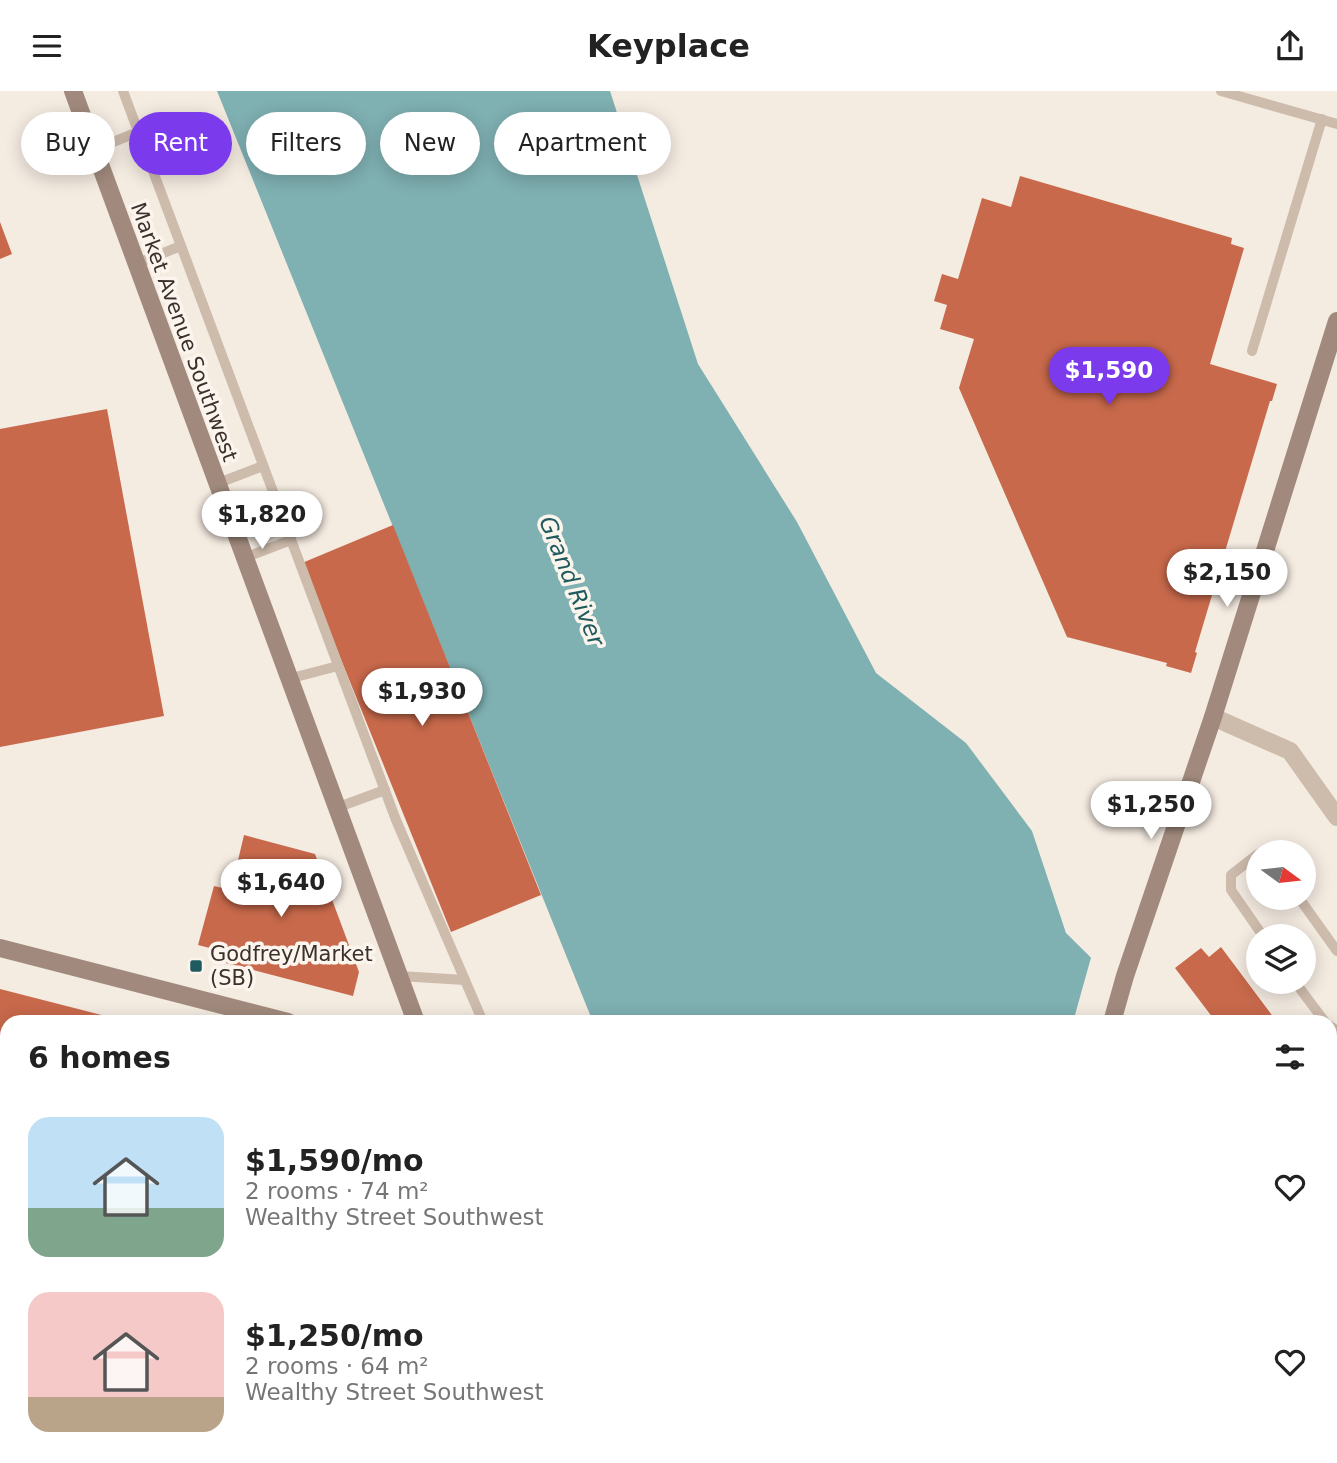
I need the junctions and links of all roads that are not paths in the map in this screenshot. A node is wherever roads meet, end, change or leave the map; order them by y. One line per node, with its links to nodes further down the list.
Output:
1 (73, 91): 4 (main road, Market Avenue Southwest)
2 (123, 91): 5 (lane)
3 (1221, 91): 6 (lane)
4 (80, 112)
5 (131, 112)
6 (1322, 119): 7 (lane); 13 (lane)
7 (1337, 124)
8 (102, 175): 11 (main road, Market Avenue Southwest)
9 (154, 175): 10 (lane)
10 (181, 246): 11 (lane); 14 (lane)
11 (135, 264): 15 (main road, Market Avenue Southwest)
12 (1337, 321): 20 (main road)
13 (1252, 351)
14 (263, 466): 15 (lane); 16 (lane)
15 (216, 484): 17 (main road, Market Avenue Southwest)
16 (291, 540): 17 (lane); 18 (lane)
17 (244, 558): 19 (main road, Market Avenue Southwest)
18 (338, 666): 19 (lane); 21 (lane)
19 (289, 679): 22 (main road, Market Avenue Southwest)
20 (1213, 717): 23 (street); 35 (main road)
21 (385, 790): 22 (lane); 30 (lane)
22 (336, 808): 29 (main road, Market Avenue Southwest)
23 (1337, 817)
24 (1246, 863): 26 (lane)
25 (1308, 910): 28 (lane)
26 (1254, 924)
27 (0, 948): 32 (main road)
28 (1337, 951)
29 (399, 976): 30 (lane); 33 (main road, Market Avenue Southwest)
30 (465, 980): 34 (lane)
31 (1304, 994): 36 (lane)
32 (261, 1015)
33 (413, 1015)
34 (480, 1015)
35 (1114, 1015)
36 (1320, 1015)

